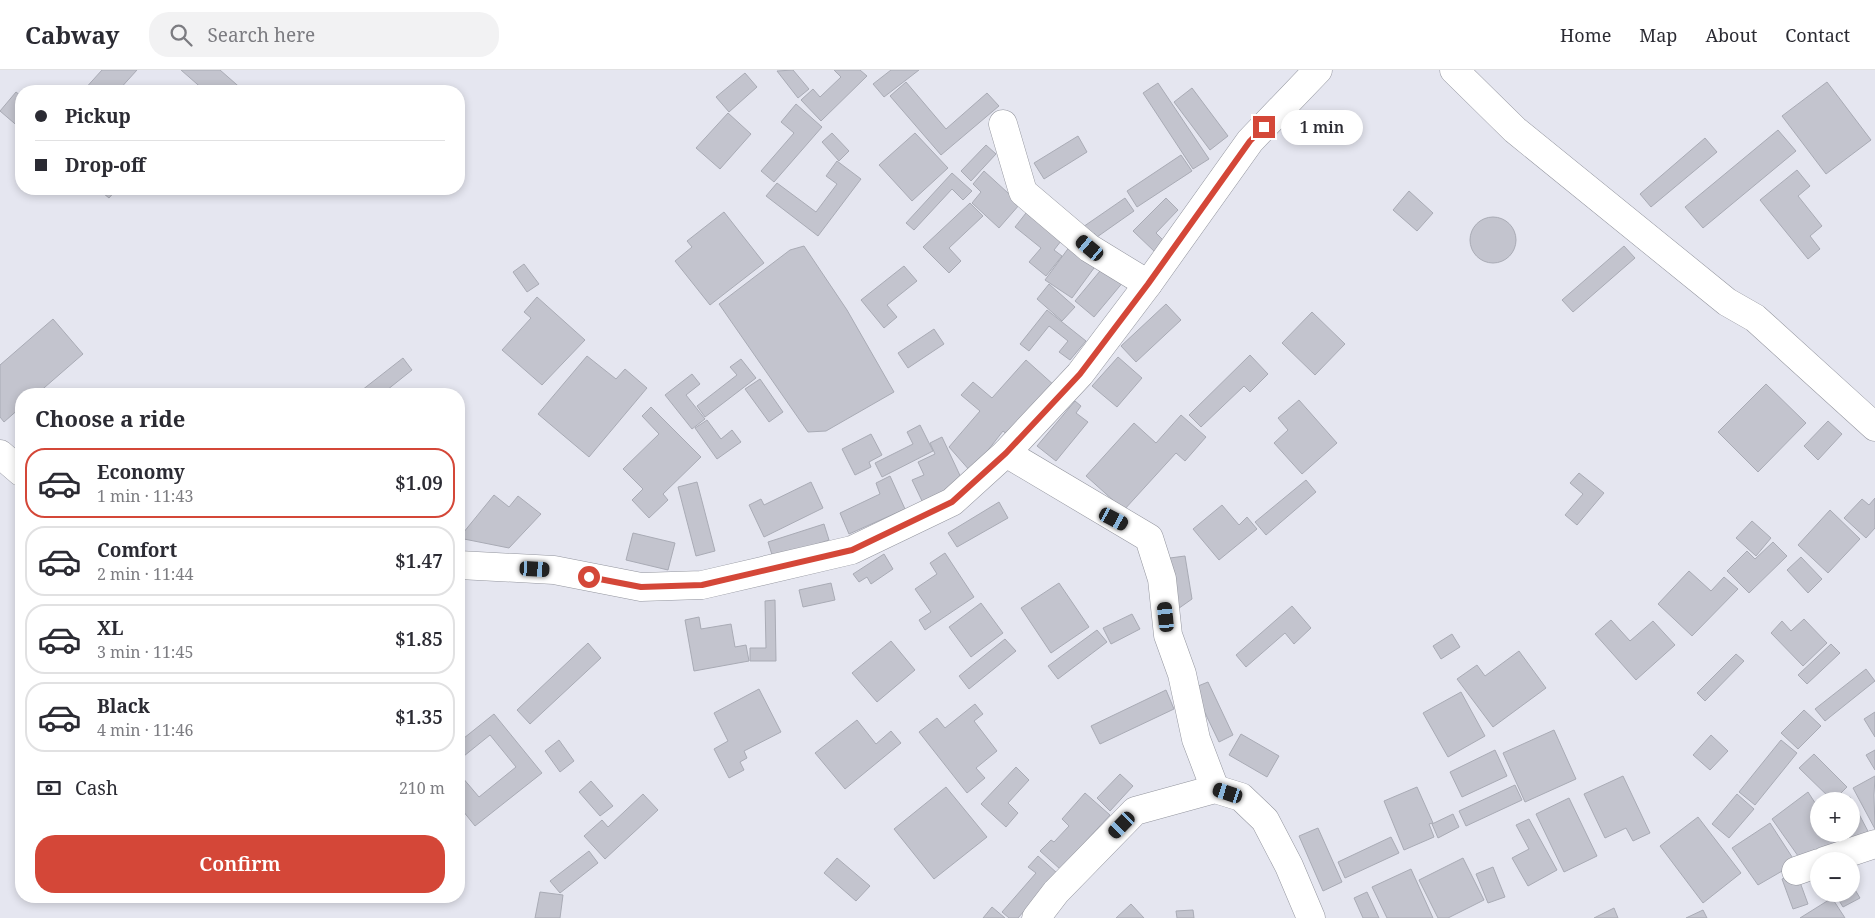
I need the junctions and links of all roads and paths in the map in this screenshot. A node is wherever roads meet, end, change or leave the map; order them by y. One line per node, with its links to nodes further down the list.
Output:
1 (1318, 70): 4 (street)
2 (1454, 70): 5 (street)
3 (1003, 124): 4 (street)
4 (1148, 284): 6 (street)
5 (1875, 427)
6 (1006, 453): 9 (street); 10 (street)
7 (0, 454): 8 (street)
8 (15, 467)
9 (465, 565)
10 (1215, 789): 13 (street); 14 (street)
11 (1875, 844): 12 (street)
12 (1851, 852)
13 (1036, 918)
14 (1311, 918)

